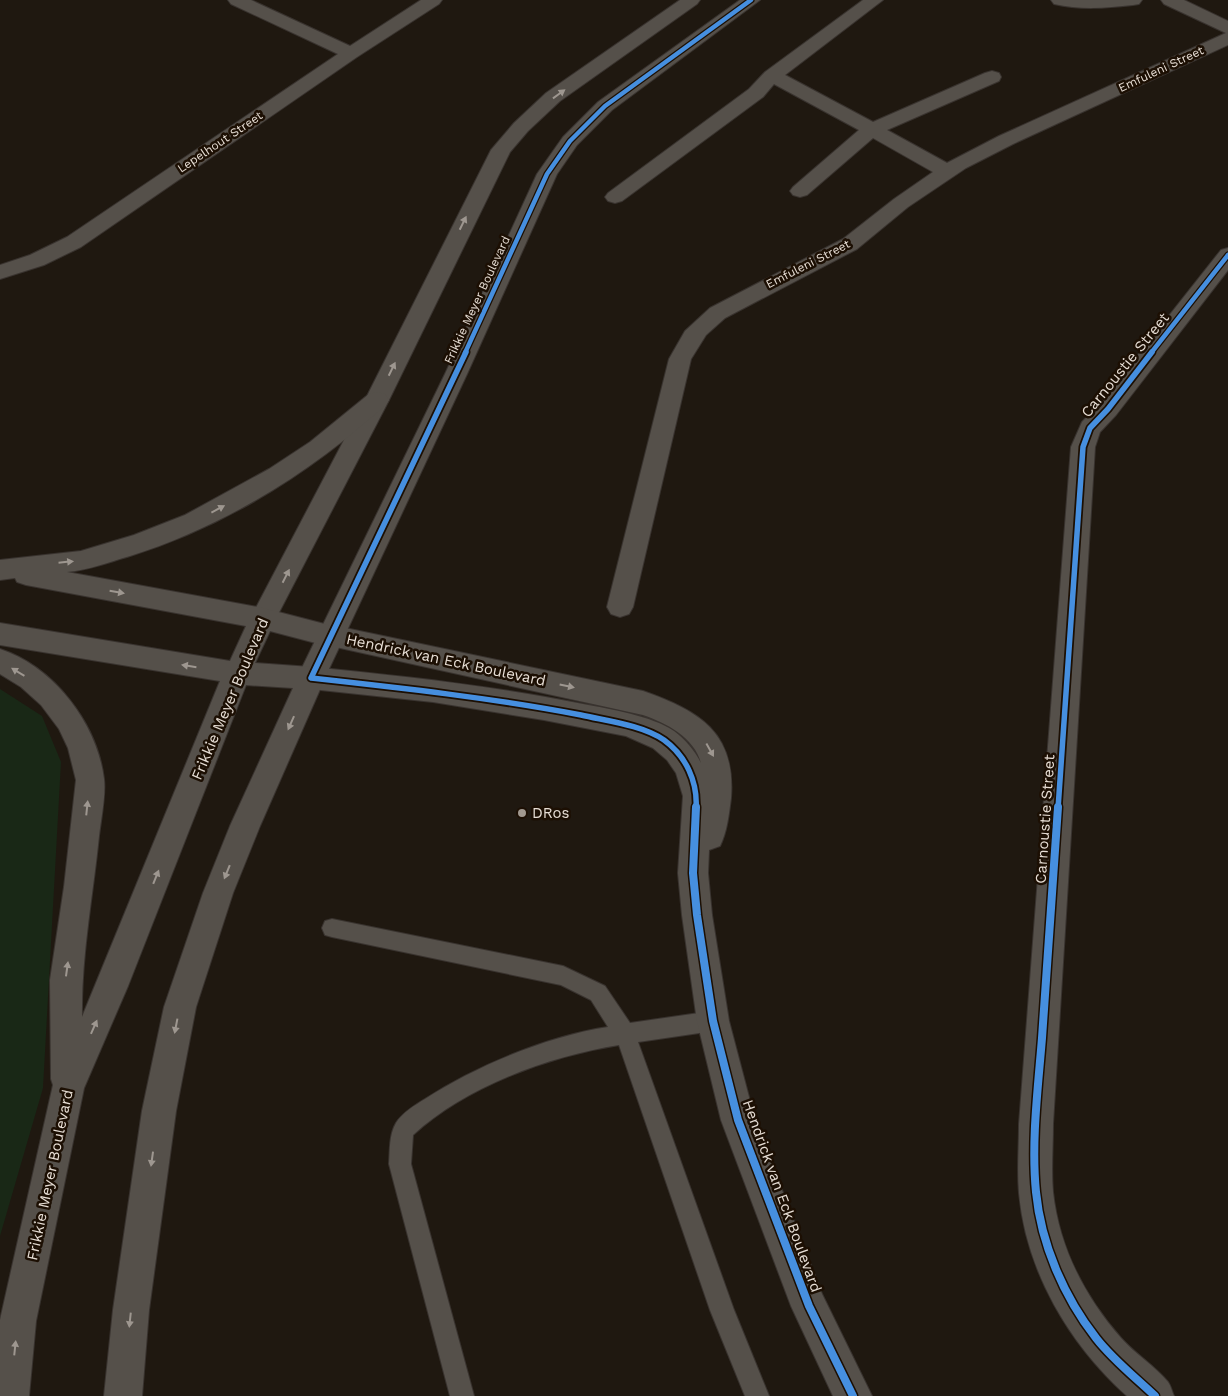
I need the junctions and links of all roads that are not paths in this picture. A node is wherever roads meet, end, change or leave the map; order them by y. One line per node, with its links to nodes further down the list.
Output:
1 (237, 0): 11 (street)
2 (433, 0): 11 (street, Lepelhout Street)
3 (691, 0): 20 (street, Frikkie Meyer Boulevard, one-way to 3)
4 (751, 0): 25 (street, Frikkie Meyer Boulevard)
5 (874, 0): 12 (street)
6 (1060, 0): 7 (street)
7 (1133, 0)
8 (1170, 0): 9 (street)
9 (1228, 28)
10 (1228, 38): 15 (street, Emfuleni Street)
11 (351, 53): 19 (street, Lepelhout Street)
12 (772, 76): 14 (street); 17 (street)
13 (992, 76): 14 (street)
14 (872, 129): 15 (street); 16 (street)
15 (947, 172): 22 (street, Emfuleni Street)
16 (800, 191)
17 (615, 197)
18 (1228, 255): 39 (street, Carnoustie Street)
19 (0, 272)
20 (377, 400): 21 (street, one-way to 20); 23 (street, Frikkie Meyer Boulevard, one-way to 20)
21 (0, 570): 23 (street, Hendrick van Eck Boulevard, one-way to 23)
22 (620, 607)
23 (263, 619): 25 (street, Hendrick van Eck Boulevard); 27 (street, Frikkie Meyer Boulevard)
24 (0, 634): 27 (street, Hendrick van Eck Boulevard, one-way to 24)
25 (331, 636): 28 (street, Frikkie Meyer Boulevard); 29 (street, Hendrick van Eck Boulevard, one-way to 29)
26 (0, 660): 33 (street, one-way to 26)
27 (237, 673): 28 (street, Hendrick van Eck Boulevard); 33 (street, Frikkie Meyer Boulevard, one-way to 27)
28 (311, 678): 29 (street, Hendrick van Eck Boulevard); 35 (street, Frikkie Meyer Boulevard, one-way to 35)
29 (697, 915): 31 (street, Hendrick van Eck Boulevard)
30 (332, 928): 32 (lane)
31 (713, 1021): 32 (lane); 38 (street, Hendrick van Eck Boulevard)
32 (625, 1034): 36 (lane); 37 (lane)
33 (68, 1088): 34 (street, Frikkie Meyer Boulevard, one-way to 33)
34 (10, 1396)
35 (123, 1396)
36 (462, 1396)
37 (756, 1396)
38 (853, 1396)
39 (1155, 1396)

